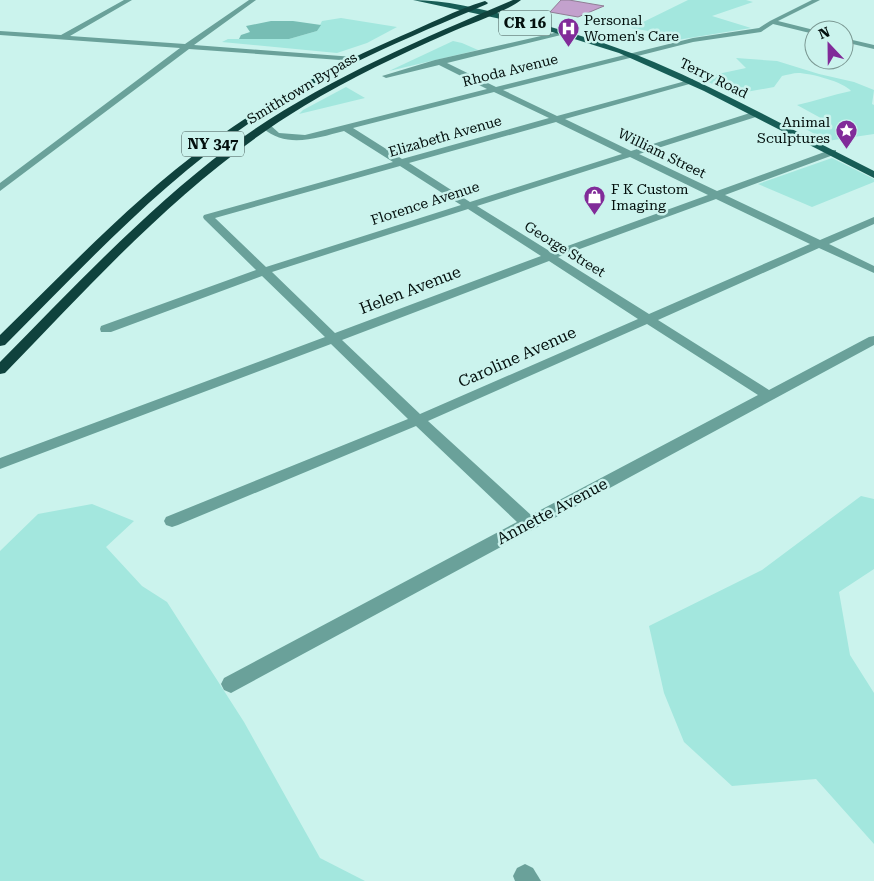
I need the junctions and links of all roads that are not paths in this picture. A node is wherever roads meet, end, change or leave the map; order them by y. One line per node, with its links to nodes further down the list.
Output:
1 (129, 0): 13 (street)
2 (254, 0): 15 (street)
3 (416, 0): 7 (main road, Terry Road / CR 16)
4 (493, 0): 7 (highway, Smithtown Bypass / NY 347)
5 (518, 0): 8 (highway, Smithtown Bypass / NY 347)
6 (813, 0): 9 (street, Rhoda Avenue)
7 (469, 10): 8 (main road, Terry Road / CR 16); 18 (highway, Smithtown Bypass / NY 347)
8 (487, 13): 12 (main road, Terry Road / CR 16); 25 (highway, Smithtown Bypass / NY 347)
9 (772, 22): 10 (street); 17 (street, Rhoda Avenue)
10 (804, 30)
11 (0, 33): 13 (street)
12 (563, 33): 17 (main road, Terry Road / CR 16); 19 (street)
13 (63, 37): 15 (street)
14 (854, 42): 16 (street)
15 (188, 46): 18 (street); 33 (street)
16 (874, 47)
17 (628, 55): 21 (main road, Terry Road / CR 16); 22 (street, Rhoda Avenue)
18 (354, 59): 45 (highway, Smithtown Bypass / NY 347)
19 (438, 62): 20 (street); 22 (street, William Street)
20 (386, 76)
21 (690, 81): 23 (main road, Terry Road / CR 16); 24 (street, Elizabeth Avenue)
22 (493, 88): 24 (street, William Street); 26 (street, Rhoda Avenue)
23 (756, 114): 29 (main road, Terry Road / CR 16); 30 (street, Florence Avenue)
24 (558, 119): 30 (street, William Street); 31 (street, Elizabeth Avenue)
25 (266, 126): 27 (street, Rhoda Avenue); 46 (highway, Smithtown Bypass / NY 347)
26 (345, 127): 27 (street, Rhoda Avenue); 31 (street, George Street)
27 (305, 138): 28 (street)
28 (276, 146)
29 (833, 152): 32 (main road, Terry Road / CR 16); 34 (street, Helen Avenue)
30 (631, 154): 34 (street, William Street); 35 (street, Florence Avenue)
31 (400, 163): 35 (street, George Street); 39 (street, Elizabeth Avenue)
32 (874, 175)
33 (0, 188)
34 (718, 195): 37 (street, William Street); 38 (street, Helen Avenue)
35 (468, 206): 38 (street, George Street); 39 (street, Florence Avenue)
36 (874, 220): 37 (street, Caroline Avenue)
37 (819, 244): 40 (street, William Street); 41 (street, Caroline Avenue)
38 (549, 257): 41 (street, George Street); 43 (street, Helen Avenue)
39 (264, 270): 42 (street, Florence Avenue); 43 (street)
40 (874, 270)
41 (646, 319): 47 (street, George Street); 48 (street, Caroline Avenue)
42 (106, 329)
43 (333, 338): 48 (street); 49 (street, Helen Avenue)
44 (874, 340): 47 (street, Annette Avenue)
45 (0, 342)
46 (0, 370)
47 (769, 396): 51 (street, Annette Avenue)
48 (418, 420): 50 (street, Caroline Avenue); 51 (street)
49 (0, 464)
50 (172, 521)
51 (530, 522): 52 (street, Annette Avenue)
52 (231, 684)

